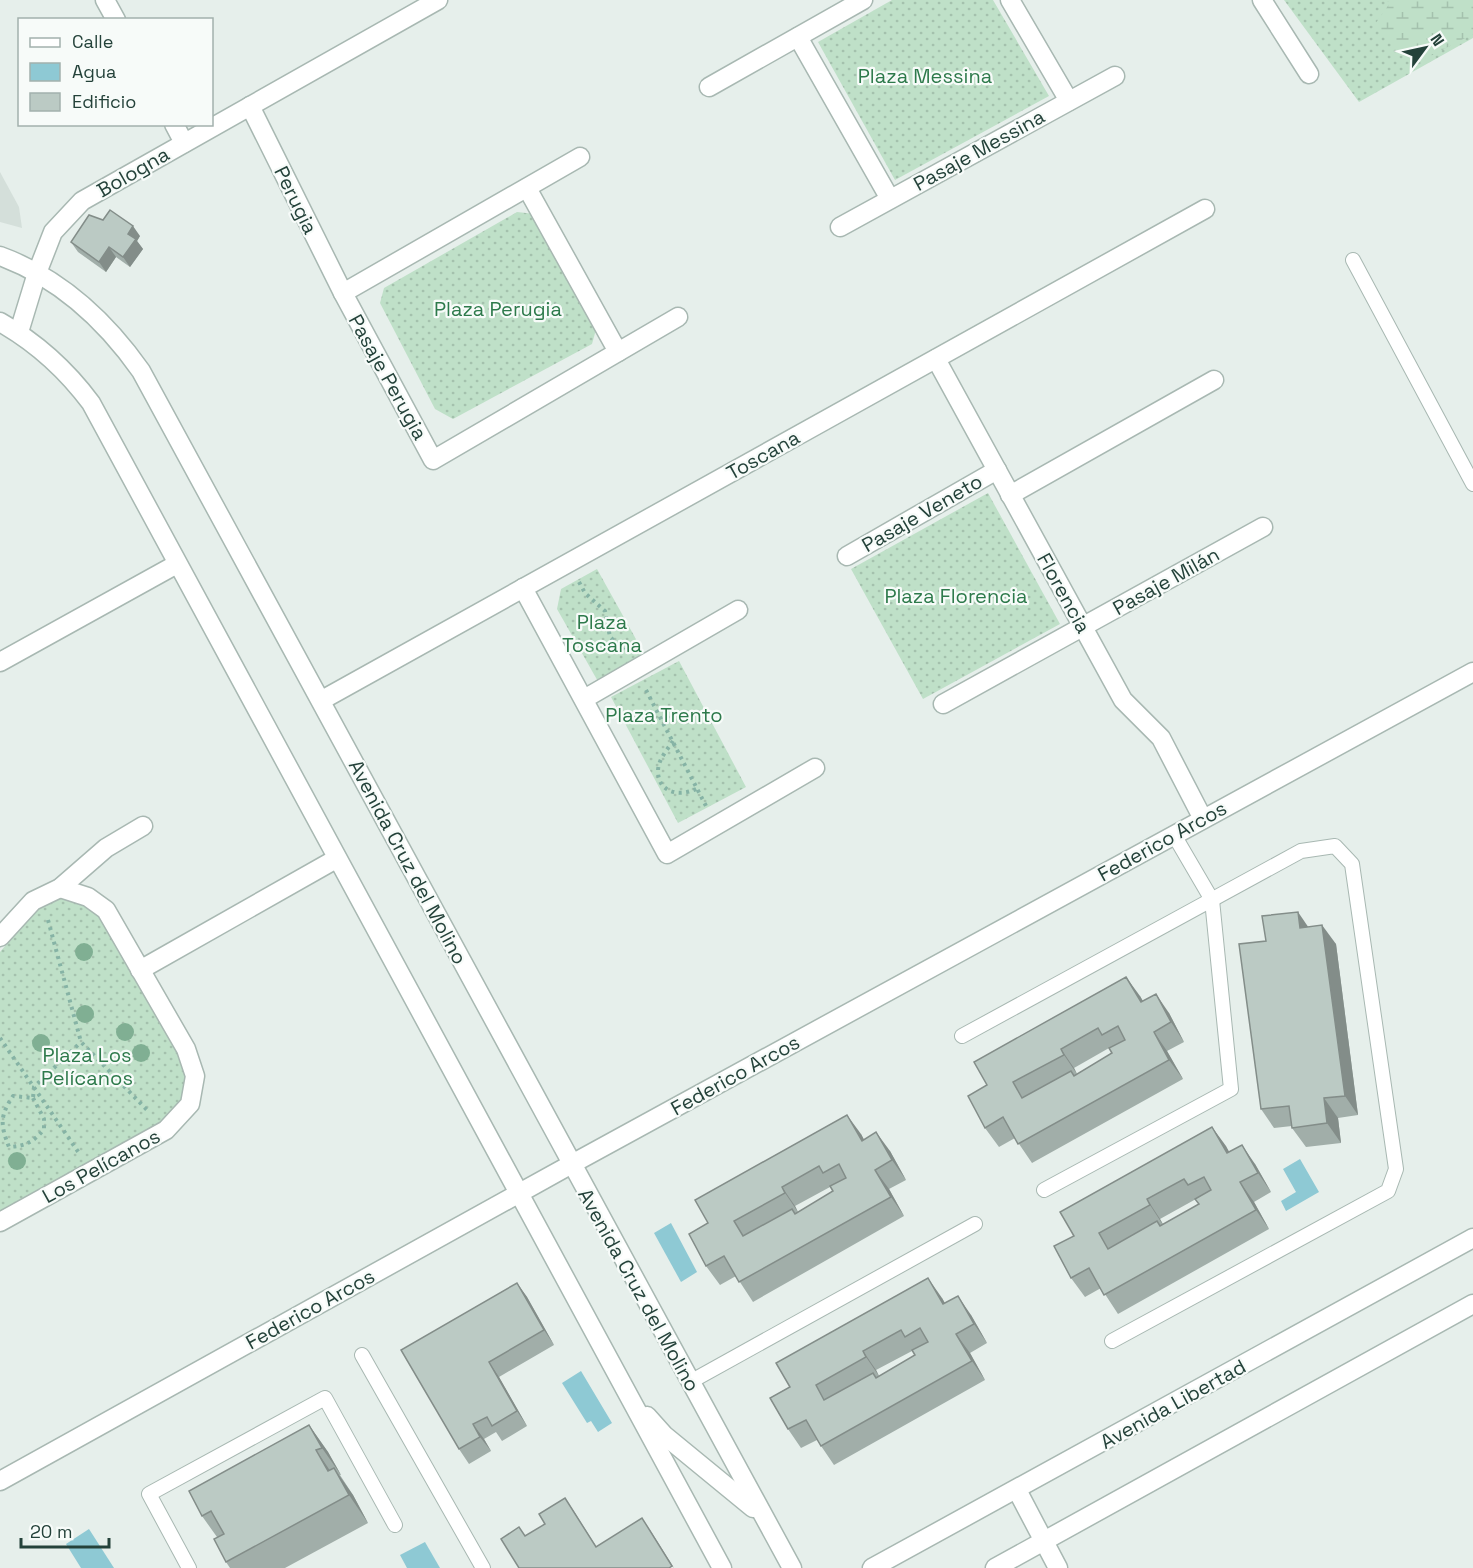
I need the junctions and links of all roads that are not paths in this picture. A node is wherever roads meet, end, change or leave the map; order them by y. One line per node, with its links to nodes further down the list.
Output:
1 (105, 0): 7 (street)
2 (438, 0): 6 (street, Bologna)
3 (863, 0): 8 (street)
4 (1010, 0): 12 (street, Pasaje Messina)
5 (1262, 0): 9 (street)
6 (412, 6): 13 (street, Bologna)
7 (115, 18)
8 (798, 37): 11 (street); 18 (street, Pasaje Messina)
9 (1310, 74)
10 (1115, 76): 12 (street, Pasaje Messina)
11 (709, 87)
12 (1069, 101): 18 (street, Pasaje Messina)
13 (250, 106): 15 (street, Bologna); 24 (street, Perugia)
14 (175, 126): 15 (street)
15 (184, 143): 23 (street, Bologna)
16 (580, 158): 17 (street, Pasaje Perugia)
17 (526, 188): 24 (street, Pasaje Perugia); 28 (street)
18 (890, 199): 20 (street, Pasaje Messina)
19 (1205, 209): 29 (street, Toscana)
20 (840, 227)
21 (0, 256): 23 (street, Avenida Cruz del Molino)
22 (1353, 260): 32 (lane)
23 (37, 273): 27 (street, Bologna); 43 (street, Avenida Cruz del Molino)
24 (343, 293): 28 (street, Pasaje Perugia)
25 (678, 317): 28 (street, Pasaje Perugia)
26 (0, 322): 27 (street, Avenida Cruz del Molino)
27 (19, 332): 36 (street, Avenida Cruz del Molino)
28 (618, 352)
29 (936, 359): 31 (street, Florencia); 37 (street, Toscana)
30 (1214, 380): 33 (street)
31 (996, 470): 33 (street, Florencia); 35 (street, Pasaje Veneto)
32 (1473, 484)
33 (1010, 495): 39 (street, Florencia)
34 (1263, 527): 39 (street, Pasaje Milán)
35 (847, 556)
36 (177, 564): 40 (street); 49 (street, Avenida Cruz del Molino)
37 (523, 588): 42 (street); 43 (street, Toscana)
38 (738, 610): 42 (street)
39 (1083, 627): 44 (street, Pasaje Milán); 46 (street, Florencia)
40 (0, 662)
41 (1473, 672): 46 (street, Federico Arcos)
42 (584, 699): 45 (street)
43 (322, 700): 55 (street, Avenida Cruz del Molino)
44 (943, 704)
45 (815, 768)
46 (1203, 819): 48 (street, Federico Arcos)
47 (143, 826): 50 (street)
48 (1174, 834): 51 (lane); 55 (street, Federico Arcos)
49 (336, 859): 53 (street); 57 (street, Avenida Cruz del Molino)
50 (60, 888): 52 (street); 53 (street, Los Pelícanos)
51 (1212, 900): 54 (lane); 56 (lane); 62 (lane)
52 (0, 937)
53 (140, 970): 58 (street, Los Pelícanos)
54 (962, 1036)
55 (570, 1165): 57 (street, Federico Arcos); 64 (street, Avenida Cruz del Molino)
56 (1044, 1190)
57 (517, 1194): 65 (street, Avenida Cruz del Molino); 66 (street, Federico Arcos)
58 (0, 1222)
59 (975, 1224): 64 (lane)
60 (1473, 1238): 67 (street, Avenida Libertad)
61 (1473, 1304): 70 (street)
62 (1112, 1341)
63 (362, 1355): 72 (lane)
64 (690, 1382): 68 (street, Avenida Cruz del Molino)
65 (627, 1394): 68 (street, Avenida Cruz del Molino); 73 (street, Avenida Cruz del Molino)
66 (0, 1481)
67 (1017, 1490): 70 (street); 75 (street, Avenida Libertad)
68 (763, 1517): 74 (street, Avenida Cruz del Molino)
69 (395, 1525): 71 (lane)
70 (1043, 1541): 76 (street); 77 (street)
71 (189, 1568)
72 (483, 1568)
73 (722, 1568)
74 (792, 1568)
75 (872, 1568)
76 (995, 1568)
77 (1058, 1568)

